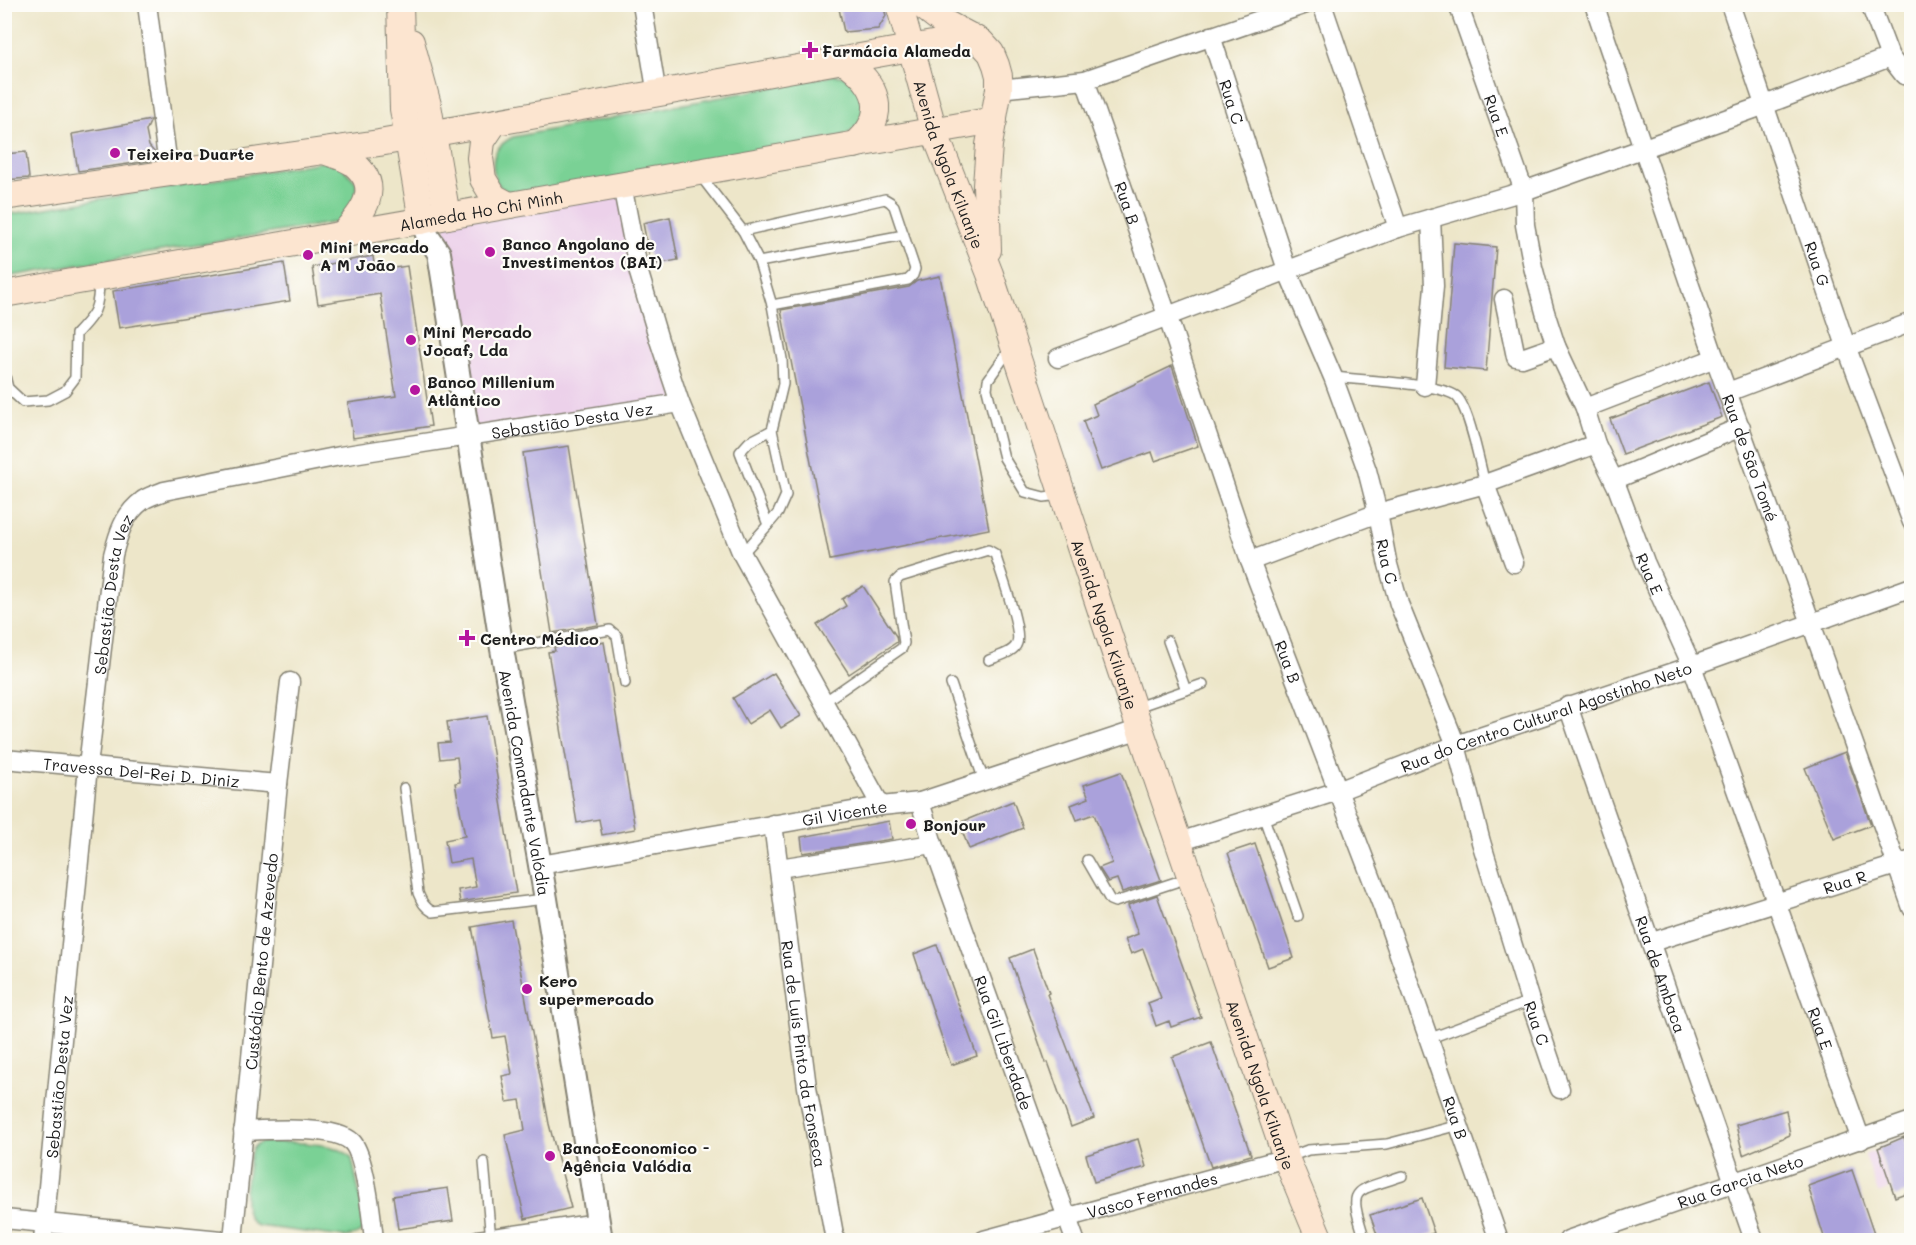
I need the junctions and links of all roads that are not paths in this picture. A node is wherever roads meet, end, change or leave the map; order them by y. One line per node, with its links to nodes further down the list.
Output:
1 (147, 4): 31 (street)
2 (400, 4): 25 (main road, Avenida Comandante Valódia); 26 (main road, Avenida Comandante Valódia)
3 (642, 4): 20 (street)
4 (899, 4): 14 (main road, Avenida Ngola Kiluanje)
5 (921, 4): 13 (main road)
6 (1306, 4): 12 (street)
7 (1322, 4): 39 (street)
8 (1458, 4): 33 (street, Rua E)
9 (1594, 4): 28 (street, Rua de São Tomé)
10 (1730, 4): 21 (street, Rua G)
11 (1870, 4): 15 (street)
12 (1211, 36): 18 (street); 45 (street, Rua C)
13 (972, 37): 14 (main road); 19 (main road)
14 (911, 47): 16 (main road); 24 (main road, Avenida Ngola Kiluanje)
15 (1890, 57): 17 (street); 21 (street)
16 (843, 60): 20 (main road); 27 (main road)
17 (1911, 77)
18 (1085, 80): 19 (street); 51 (street, Rua B)
19 (999, 90): 22 (main road)
20 (657, 95): 23 (main road)
21 (1765, 105): 28 (street); 55 (street, Rua G)
22 (994, 120): 24 (main road, Alameda Ho Chi Minh); 46 (main road)
23 (495, 123): 25 (main road); 35 (main road)
24 (934, 131): 27 (main road, Alameda Ho Chi Minh); 46 (main road, Avenida Ngola Kiluanje)
25 (433, 134): 26 (main road); 36 (main road, Avenida Comandante Valódia)
26 (408, 138): 29 (main road); 38 (main road, Avenida Comandante Valódia)
27 (855, 145): 30 (main road, Alameda Ho Chi Minh)
28 (1644, 148): 33 (street); 57 (street, Rua de São Tomé)
29 (327, 152): 31 (main road); 41 (main road)
30 (697, 172): 32 (main road, Alameda Ho Chi Minh); 40 (lane)
31 (169, 174): 34 (main road)
32 (622, 185): 35 (main road, Alameda Ho Chi Minh); 62 (street)
33 (1524, 191): 37 (street); 54 (street, Rua E)
34 (4, 197)
35 (509, 205): 36 (main road, Alameda Ho Chi Minh)
36 (447, 216): 38 (main road, Alameda Ho Chi Minh); 43 (street, Avenida Comandante Valódia)
37 (1431, 218): 39 (street); 60 (street)
38 (422, 221): 41 (main road, Alameda Ho Chi Minh); 43 (street, Avenida Comandante Valódia)
39 (1398, 228): 45 (street)
40 (743, 231): 42 (lane); 44 (lane)
41 (342, 235): 47 (main road, Alameda Ho Chi Minh)
42 (904, 235): 44 (lane); 50 (lane)
43 (439, 253): 66 (street, Avenida Comandante Valódia)
44 (759, 261): 50 (lane)
45 (1287, 270): 51 (street); 59 (street, Rua C)
46 (990, 274): 53 (main road, Avenida Ngola Kiluanje)
47 (99, 277): 48 (main road, Alameda Ho Chi Minh); 58 (lane)
48 (10, 293)
49 (1504, 299): 54 (street)
50 (772, 305): 65 (lane)
51 (1167, 315): 56 (street); 75 (street, Rua B)
52 (1911, 322): 55 (street)
53 (1013, 345): 70 (main road, Avenida Ngola Kiluanje); 70 (lane)
54 (1556, 346): 63 (street, Rua E)
55 (1846, 346): 61 (street); 72 (street, Rua G)
56 (1058, 358)
57 (1715, 358): 61 (street, Rua de São Tomé); 63 (street)
58 (4, 372)
59 (1333, 377): 60 (lane); 71 (street, Rua C)
60 (1425, 386): 69 (lane)
61 (1728, 392): 64 (street, Rua de São Tomé)
62 (680, 403): 66 (street, Sebastião Desta Vez); 74 (street)
63 (1585, 408): 67 (street, Rua E)
64 (1741, 427): 68 (street); 78 (street, Rua de São Tomé)
65 (772, 430): 73 (lane); 73 (lane)
66 (469, 435): 80 (street, Avenida Comandante Valódia); 93 (street, Sebastião Desta Vez)
67 (1596, 444): 68 (street, Rua E); 69 (street)
68 (1614, 480): 82 (street, Rua E)
69 (1485, 484): 71 (street); 76 (street)
70 (1063, 495): 90 (main road, Avenida Ngola Kiluanje)
71 (1378, 513): 75 (street); 91 (street, Rua C)
72 (1911, 522)
73 (768, 525): 74 (lane)
74 (741, 554): 88 (street)
75 (1250, 561): 97 (street, Rua B)
76 (1514, 563)
77 (1911, 587): 78 (street, Rua do Centro Cultural Agostinho Neto)
78 (1812, 623): 82 (street, Rua do Centro Cultural Agostinho Neto); 105 (street, Rua de São Tomé)
79 (1168, 641): 87 (lane)
80 (502, 650): 84 (lane); 106 (street, Avenida Comandante Valódia)
81 (989, 660): 88 (lane)
82 (1692, 666): 89 (street, Rua do Centro Cultural Agostinho Neto); 110 (street, Rua E)
83 (290, 682): 95 (street, Custódio Bento de Azevedo)
84 (626, 683)
85 (951, 684): 94 (lane)
86 (1203, 684): 87 (lane)
87 (1186, 690): 90 (lane)
88 (824, 702): 99 (street)
89 (1568, 706): 91 (street, Rua do Centro Cultural Agostinho Neto); 113 (street, Rua de Ambaca)
90 (1137, 719): 94 (street, Gil Vicente); 102 (main road, Avenida Ngola Kiluanje)
91 (1456, 745): 97 (street, Rua do Centro Cultural Agostinho Neto); 114 (street, Rua C)
92 (4, 759): 93 (street, Travessa Del-Rei D. Diniz)
93 (88, 766): 95 (street, Travessa Del-Rei D. Diniz); 127 (street, Sebastião Desta Vez)
94 (984, 781): 98 (street, Gil Vicente)
95 (278, 784): 119 (street, Custódio Bento de Azevedo)
96 (404, 788): 109 (lane)
97 (1338, 790): 100 (street, Rua do Centro Cultural Agostinho Neto); 115 (street, Rua B)
98 (920, 802): 99 (street, Gil Vicente); 103 (street, Rua Gil Liberdade)
99 (881, 806): 101 (street, Gil Vicente)
100 (1263, 815): 102 (street, Rua do Centro Cultural Agostinho Neto); 112 (lane)
101 (773, 824): 106 (street, Gil Vicente); 107 (street, Rua de Luís Pinto da Fonseca)
102 (1179, 842): 108 (main road, Avenida Ngola Kiluanje)
103 (933, 844): 107 (street); 125 (street, Rua Gil Liberdade)
104 (1087, 860): 108 (lane)
105 (1904, 862): 110 (street, Rua R); 111 (street, Rua de São Tomé)
106 (540, 865): 109 (street, Avenida Comandante Valódia)
107 (779, 868): 134 (street, Rua de Luís Pinto da Fonseca)
108 (1191, 878): 121 (main road, Avenida Ngola Kiluanje)
109 (546, 899): 128 (street, Avenida Comandante Valódia)
110 (1777, 901): 113 (street, Rua R); 120 (street, Rua E)
111 (1911, 908)
112 (1298, 916)
113 (1652, 942): 124 (street, Rua de Ambaca)
114 (1530, 1001): 115 (lane); 116 (street, Rua C)
115 (1428, 1039): 118 (street, Rua B)
116 (1560, 1089)
117 (1911, 1121): 120 (street, Rua Garcia Neto)
118 (1459, 1125): 121 (lane); 139 (street, Rua B)
119 (243, 1131): 131 (street, Custódio Bento de Azevedo); 132 (street)
120 (1861, 1140): 124 (street, Rua Garcia Neto)
121 (1286, 1158): 125 (street, Vasco Fernandes); 137 (main road, Avenida Ngola Kiluanje)
122 (483, 1162): 133 (lane)
123 (1402, 1176): 138 (lane)
124 (1735, 1184): 129 (street, Rua Garcia Neto); 141 (street, Rua de Ambaca)
125 (1067, 1218): 135 (street, Vasco Fernandes); 136 (street, Rua Gil Liberdade)
126 (4, 1219): 127 (street)
127 (44, 1232): 130 (street)
128 (599, 1232): 133 (street)
129 (1596, 1236): 140 (street, Rua Garcia Neto)
130 (221, 1240)
131 (233, 1240)
132 (374, 1240)
133 (487, 1240)
134 (835, 1240)
135 (984, 1240)
136 (1075, 1240)
137 (1320, 1240)
138 (1365, 1240)
139 (1499, 1240)
140 (1568, 1240)
141 (1754, 1240)

